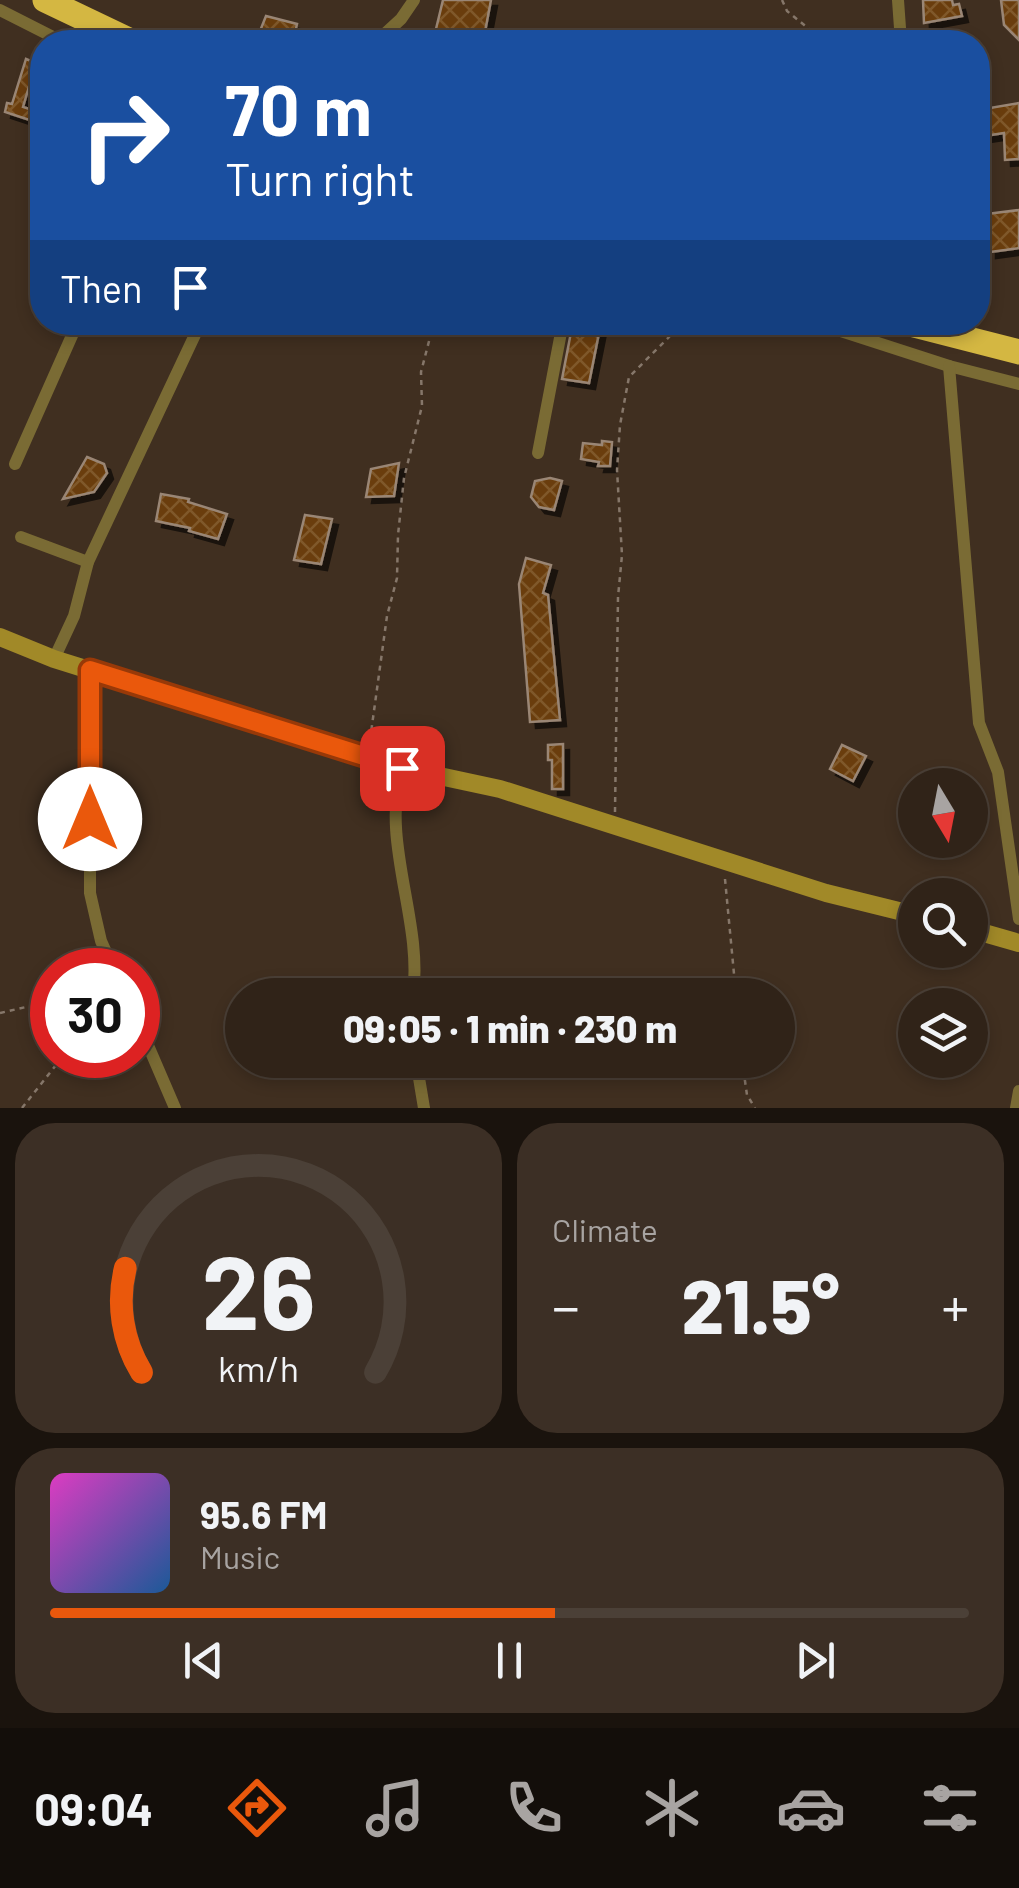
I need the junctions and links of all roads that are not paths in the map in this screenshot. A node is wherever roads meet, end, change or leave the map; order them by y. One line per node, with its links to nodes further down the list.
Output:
1 (46, 0): 6 (highway)
2 (414, 0): 7 (street)
3 (898, 0): 8 (street)
4 (0, 10): 5 (street)
5 (40, 30)
6 (109, 30)
7 (389, 30)
8 (900, 30)
9 (72, 335): 18 (street)
10 (195, 335): 20 (street)
11 (560, 335): 17 (street)
12 (853, 335): 15 (street)
13 (968, 335): 14 (highway)
14 (1019, 352)
15 (949, 366): 16 (street); 26 (street)
16 (1019, 384)
17 (538, 453)
18 (16, 464)
19 (21, 537): 20 (street)
20 (88, 562): 22 (street)
21 (0, 637): 22 (street)
22 (54, 659): 23 (street)
23 (90, 670): 24 (street); 29 (street)
24 (402, 768): 25 (street); 30 (street)
25 (898, 911)
26 (1019, 919)
27 (988, 935): 28 (street)
28 (1019, 943)
29 (105, 948)
30 (415, 978)
31 (160, 1073): 34 (street)
32 (419, 1078): 35 (street)
33 (1019, 1091): 36 (street)
34 (175, 1108)
35 (424, 1108)
36 (1016, 1108)

